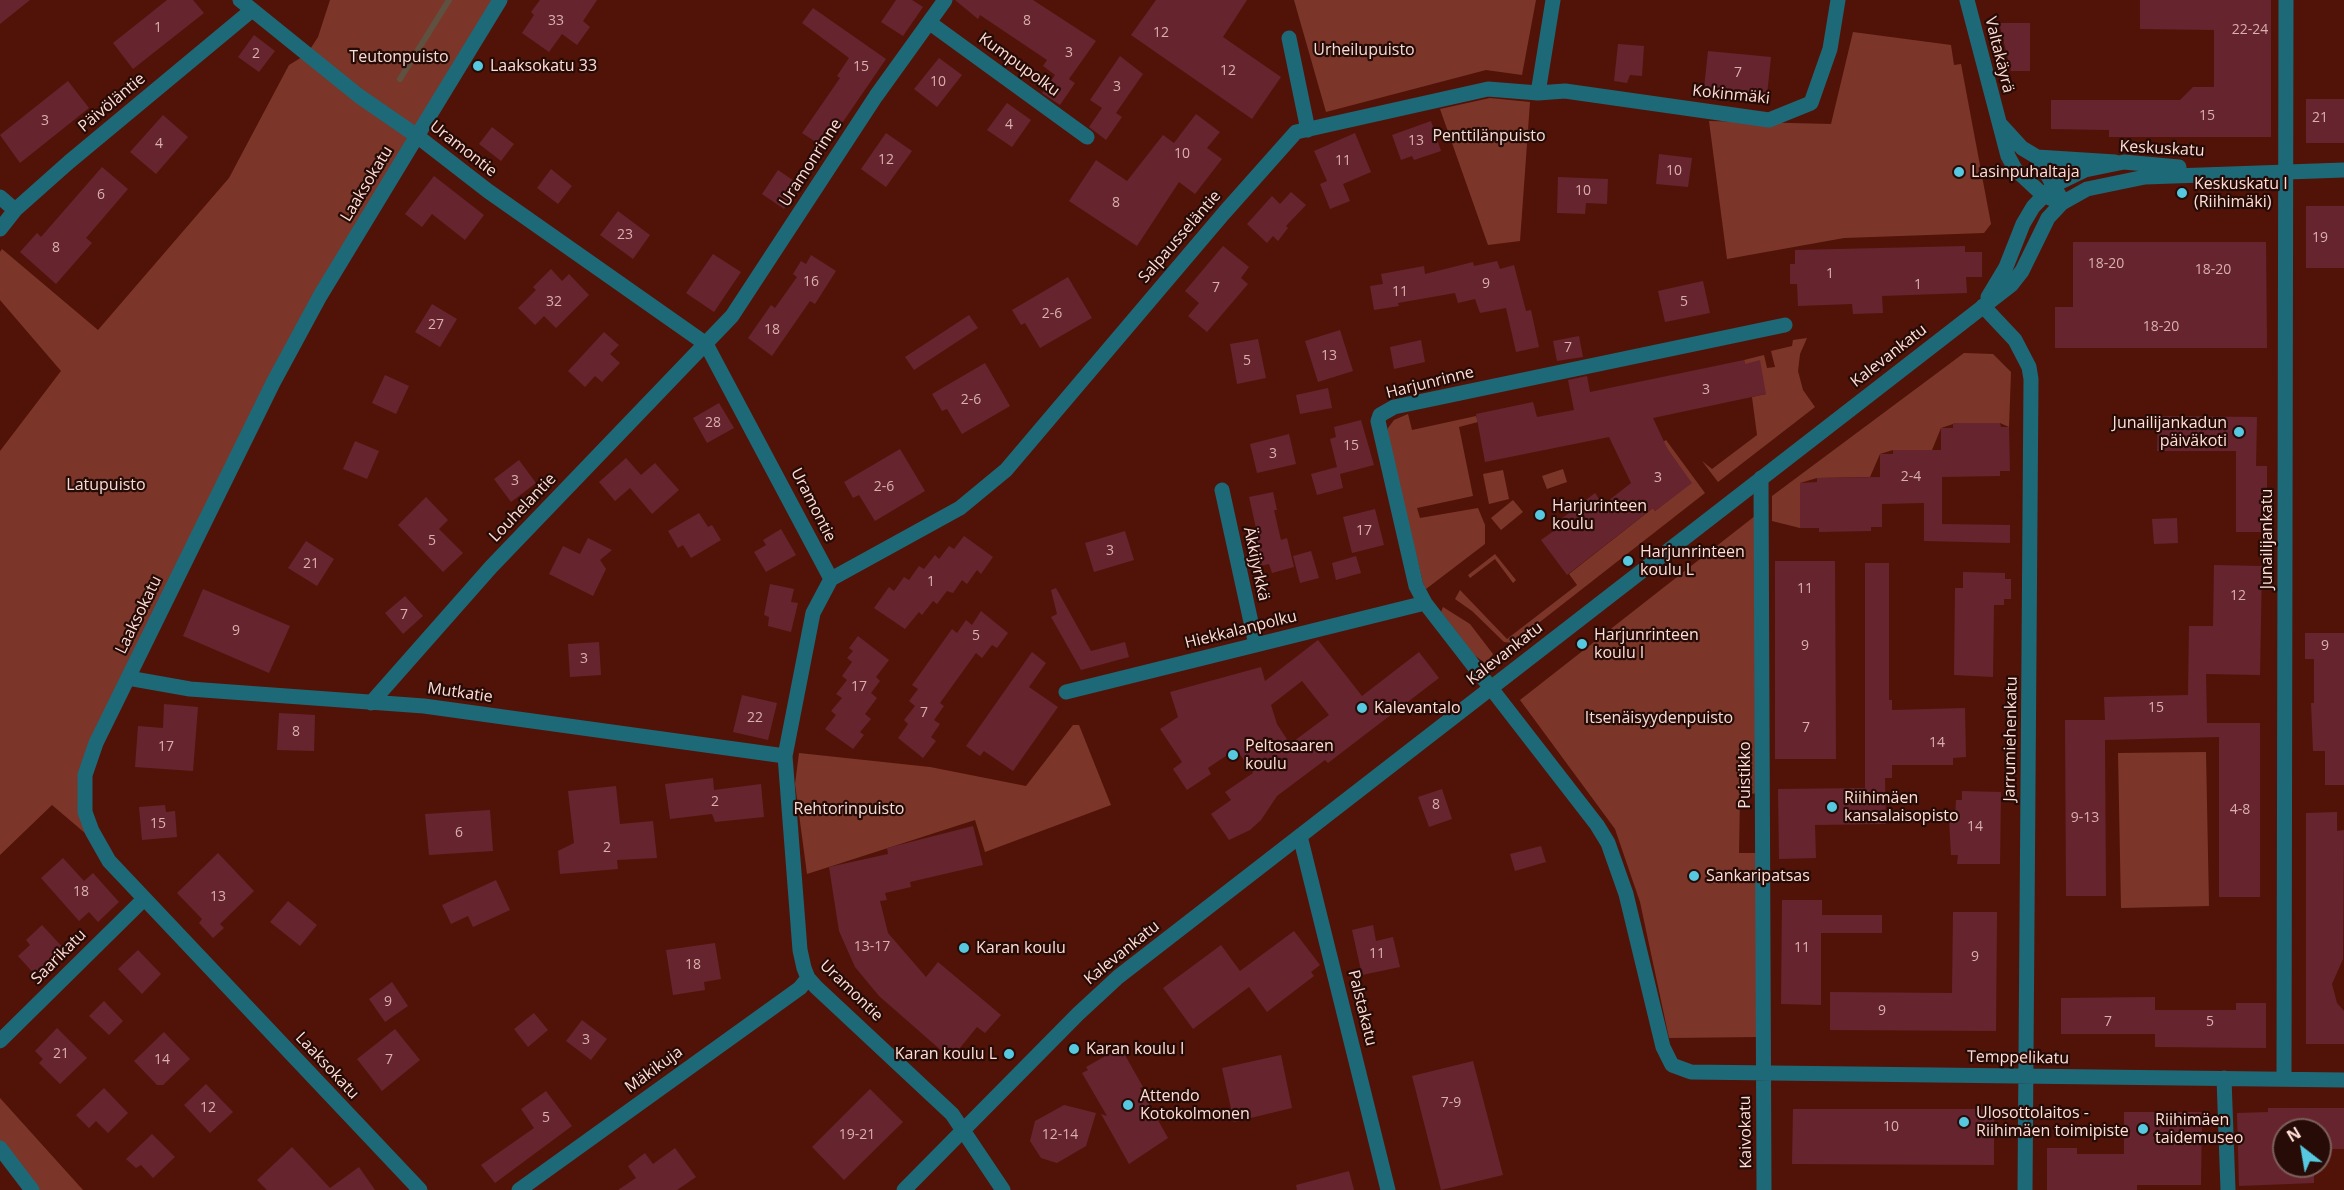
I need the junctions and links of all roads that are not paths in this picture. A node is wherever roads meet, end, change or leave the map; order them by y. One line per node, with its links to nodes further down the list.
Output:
1 (240, 0): 8 (street, Uramontie)
2 (500, 0): 14 (street, Laaksokatu)
3 (945, 0): 9 (street, Uramonrinne)
4 (1553, 0): 11 (street)
5 (1838, 0): 11 (street, Kokinmäki)
6 (1967, 0): 12 (street, Valtakäyrä)
7 (2286, 0): 19 (street, Junailijankatu)
8 (252, 10): 14 (street, Uramontie); 24 (street, Päivöläntie)
9 (930, 23): 15 (street, Kumpupolku); 28 (street, Uramonrinne)
10 (1289, 38): 13 (street)
11 (1539, 93): 13 (street, Salpausseläntie)
12 (1997, 119): 16 (street, Valtakäyrä); 21 (street, Valtakäyrä)
13 (1308, 130): 31 (street, Salpausseläntie)
14 (417, 136): 28 (street, Uramontie); 34 (street, Laaksokatu)
15 (1087, 137)
16 (2037, 156): 17 (street); 21 (street, Valtakäyrä)
17 (2124, 162): 20 (street, Keskuskatu); 21 (street, Keskuskatu)
18 (2344, 170): 19 (street, Keskuskatu)
19 (2286, 171): 20 (street, Keskuskatu); 46 (street, Junailijankatu)
20 (2235, 172): 23 (street, Keskuskatu)
21 (2049, 190): 23 (street, Valtakäyrä); 26 (street, Kalevankatu)
22 (0, 196): 24 (street)
23 (2062, 203): 26 (street, Kalevankatu)
24 (15, 210): 25 (street, Päivöläntie)
25 (0, 229)
26 (1983, 306): 29 (street, Kalevankatu); 44 (street, Jarrumiehenkatu)
27 (1785, 325): 32 (street, Harjunrinne)
28 (706, 344): 31 (street, Uramontie); 37 (street, Louhelantie)
29 (1761, 478): 35 (street, Kalevankatu); 43 (street, Puistikko)
30 (1222, 490): 33 (street, Äkkijyrkkä)
31 (831, 579): 38 (street, Uramontie)
32 (1425, 603): 33 (street, Hiekkalanpolku); 35 (street, Harjunrinne)
33 (1256, 645): 36 (street, Hiekkalanpolku)
34 (128, 678): 37 (street, Mutkatie); 40 (street, Laaksokatu)
35 (1491, 688): 39 (street, Kalevankatu); 43 (street, Temppelikatu)
36 (1066, 692)
37 (371, 703): 38 (street, Mutkatie)
38 (785, 756): 41 (street, Uramontie)
39 (1300, 836): 48 (street, Kalevankatu); 55 (street, Palstakatu)
40 (144, 899): 42 (street, Saarikatu); 51 (street, Laaksokatu)
41 (808, 978): 48 (street, Uramontie); 52 (street, Mäkikuja)
42 (0, 1041)
43 (1763, 1073): 44 (street, Temppelikatu); 56 (street, Kaivokatu)
44 (2026, 1076): 45 (street, Temppelikatu); 57 (street, Jarrumiehenkatu)
45 (2224, 1078): 46 (street, Temppelikatu); 58 (street)
46 (2284, 1079): 47 (street, Temppelikatu)
47 (2344, 1080)
48 (964, 1130): 53 (street, Kalevankatu); 54 (street, Uramontie)
49 (0, 1148): 50 (street)
50 (32, 1190)
51 (420, 1190)
52 (519, 1190)
53 (904, 1190)
54 (1003, 1190)
55 (1388, 1190)
56 (1764, 1190)
57 (2025, 1190)
58 (2228, 1190)

